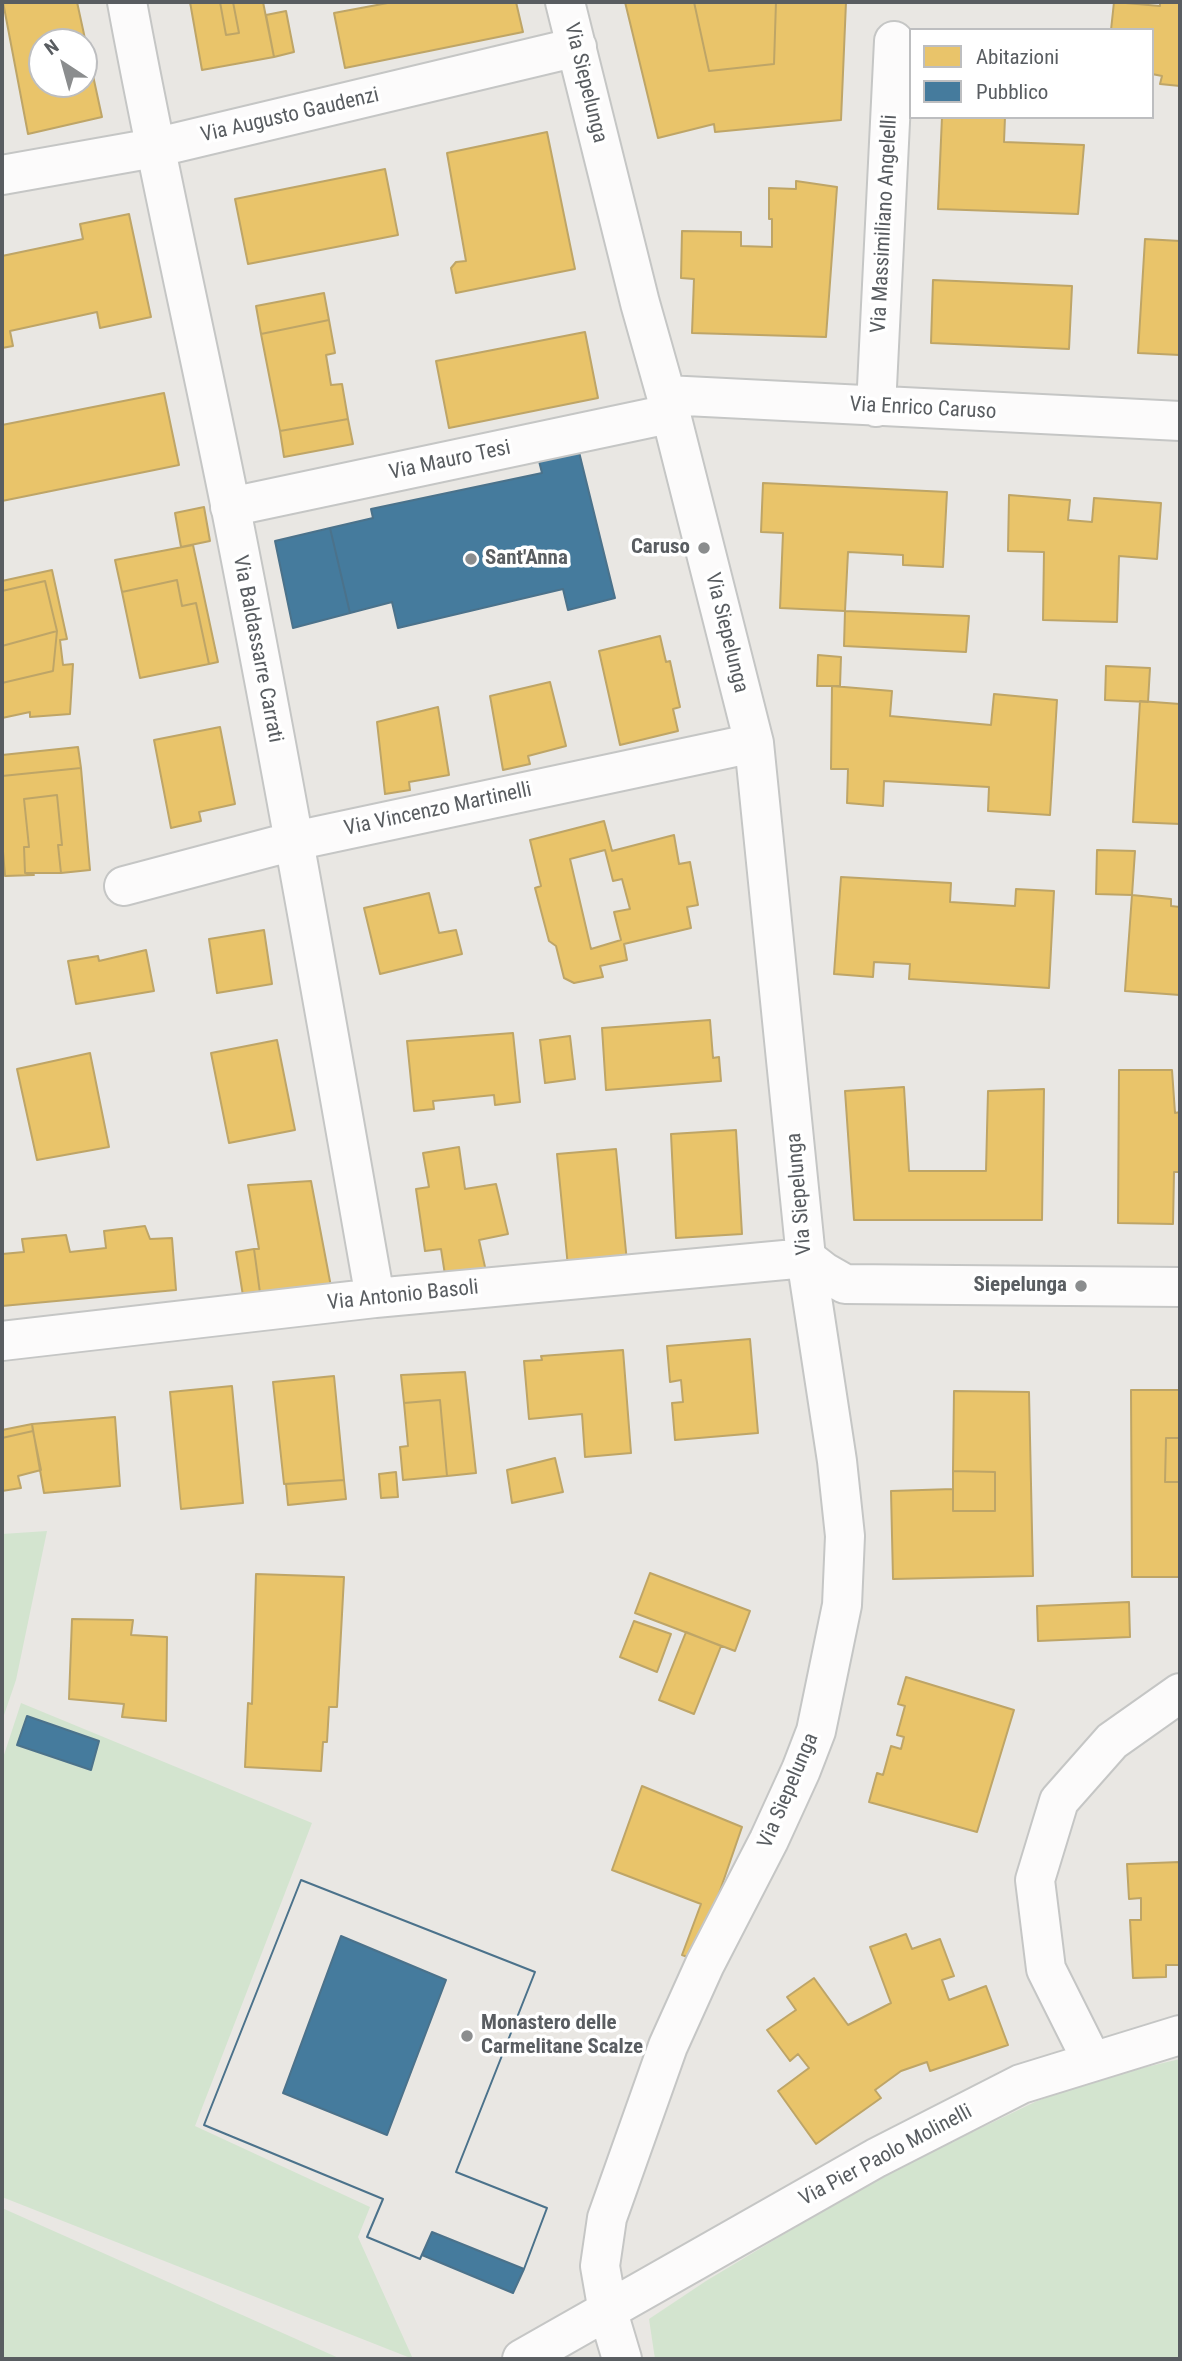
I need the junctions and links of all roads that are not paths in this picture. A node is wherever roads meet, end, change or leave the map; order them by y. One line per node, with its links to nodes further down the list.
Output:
1 (127, 2): 5 (street, Via Baldassarre Carrati)
2 (565, 2): 4 (street, Via Siepelunga)
3 (894, 41): 8 (street, Via Massimiliano Angelelli)
4 (577, 47): 5 (street, Via Augusto Gaudenzi); 7 (street, Via Siepelunga)
5 (154, 148): 6 (street, Via Augusto Gaudenzi); 10 (street, Via Baldassarre Carrati)
6 (2, 175)
7 (668, 405): 8 (street, Via Enrico Caruso); 10 (street, Via Mauro Tesi); 11 (street, Via Siepelunga)
8 (876, 407): 9 (street, Via Enrico Caruso)
9 (1180, 421)
10 (230, 507): 12 (street, Via Baldassarre Carrati)
11 (754, 743): 12 (street, Via Vincenzo Martinelli); 14 (street, Via Siepelunga)
12 (294, 841): 13 (street, Via Vincenzo Martinelli); 16 (street, Via Baldassarre Carrati)
13 (124, 886)
14 (806, 1258): 15 (street); 16 (street, Via Antonio Basoli); 21 (street, Via Siepelunga)
15 (1180, 1287)
16 (375, 1298): 17 (street, Via Antonio Basoli)
17 (2, 1341)
18 (1180, 1693): 20 (street)
19 (1180, 2035): 20 (street, Via Pier Paolo Molinelli)
20 (1092, 2061): 21 (street, Via Pier Paolo Molinelli)
21 (608, 2312): 22 (street, Via Pier Paolo Molinelli); 23 (street, Via Siepelunga)
22 (522, 2359)
23 (622, 2359)

